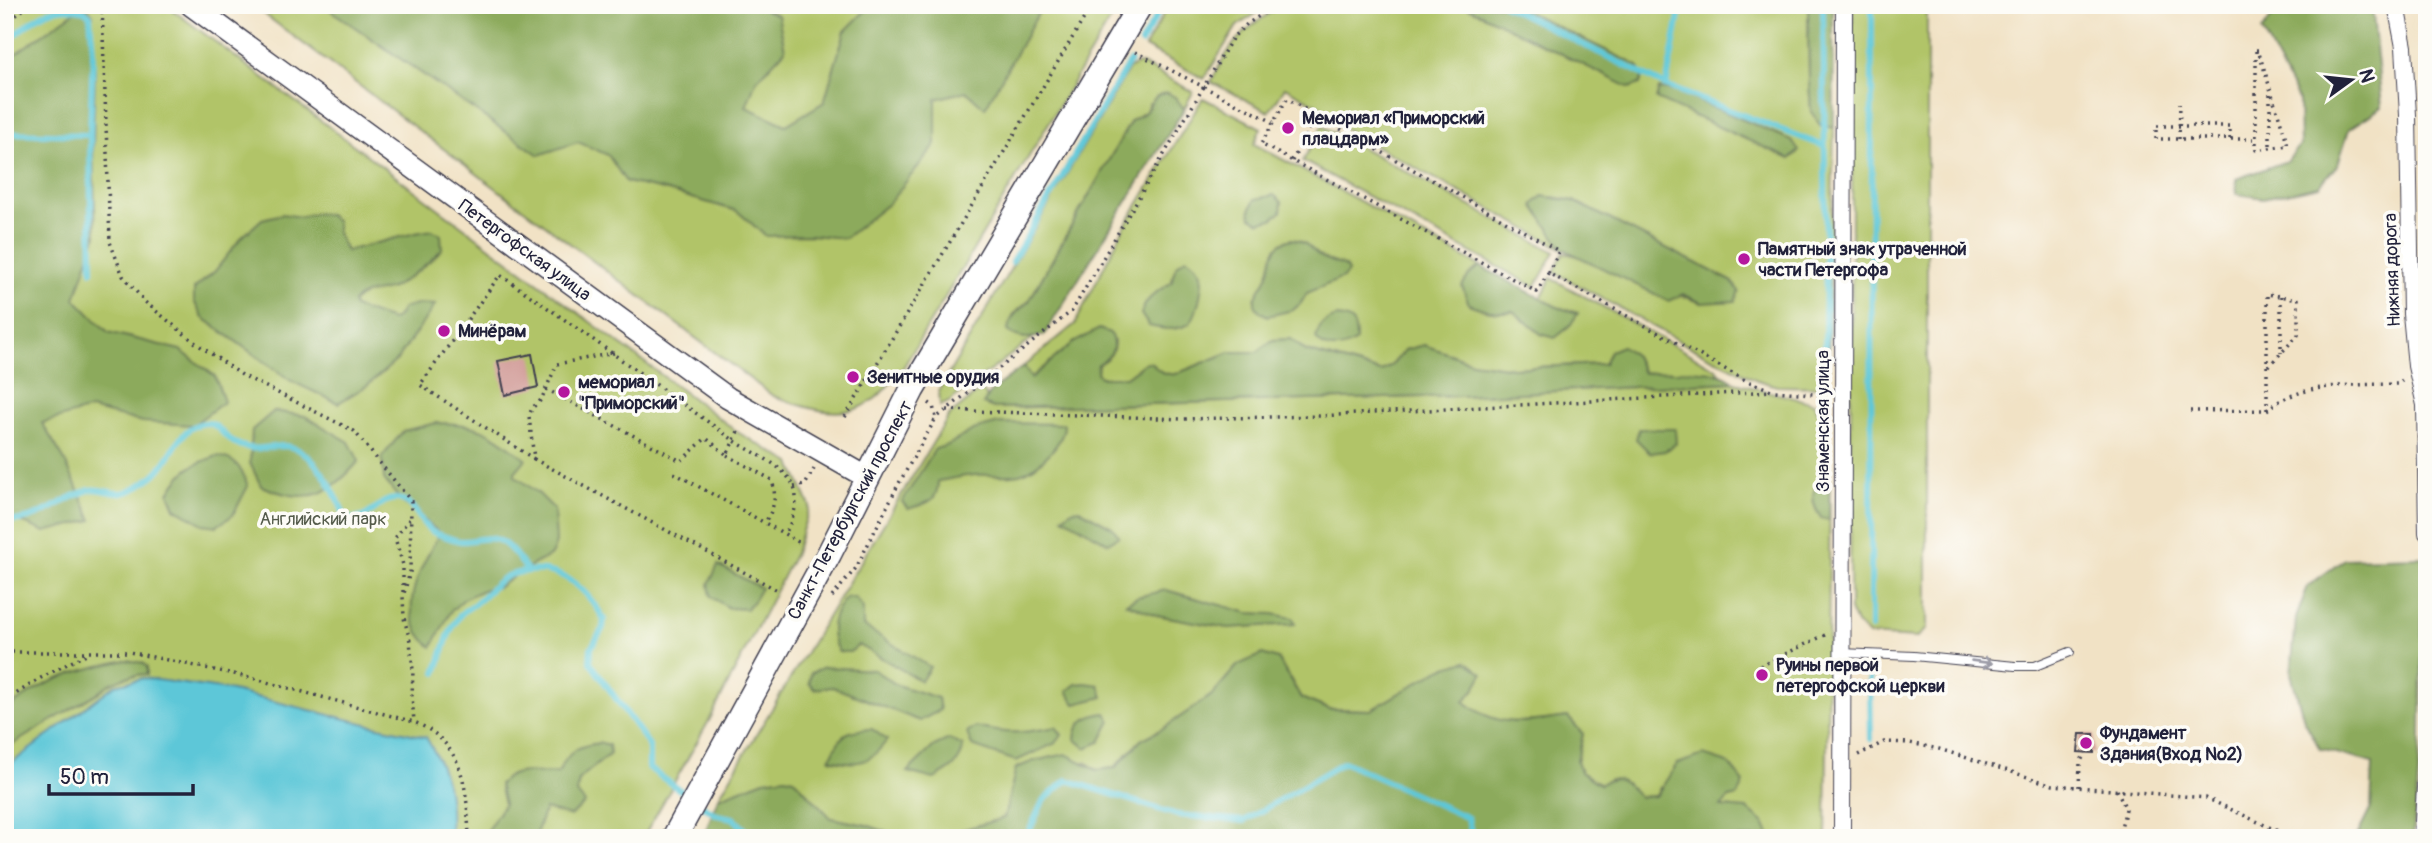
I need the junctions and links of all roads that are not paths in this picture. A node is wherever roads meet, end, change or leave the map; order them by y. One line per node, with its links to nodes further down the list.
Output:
1 (191, 5): 6 (main road, Петергофская улица)
2 (1140, 5): 6 (main road, Санкт-Петербургский проспект)
3 (1844, 5): 9 (street, Знаменская улица)
4 (2396, 5): 5 (street, Нижняя дорога)
5 (2421, 366): 7 (street, Нижняя дорога)
6 (869, 478): 11 (main road, Санкт-Петербургский проспект)
7 (2427, 533)
8 (2070, 652): 9 (lane, one-way to 8)
9 (1841, 653): 12 (street, Знаменская улица)
10 (2427, 754): 13 (street)
11 (674, 838)
12 (1842, 838)
13 (2422, 838)

